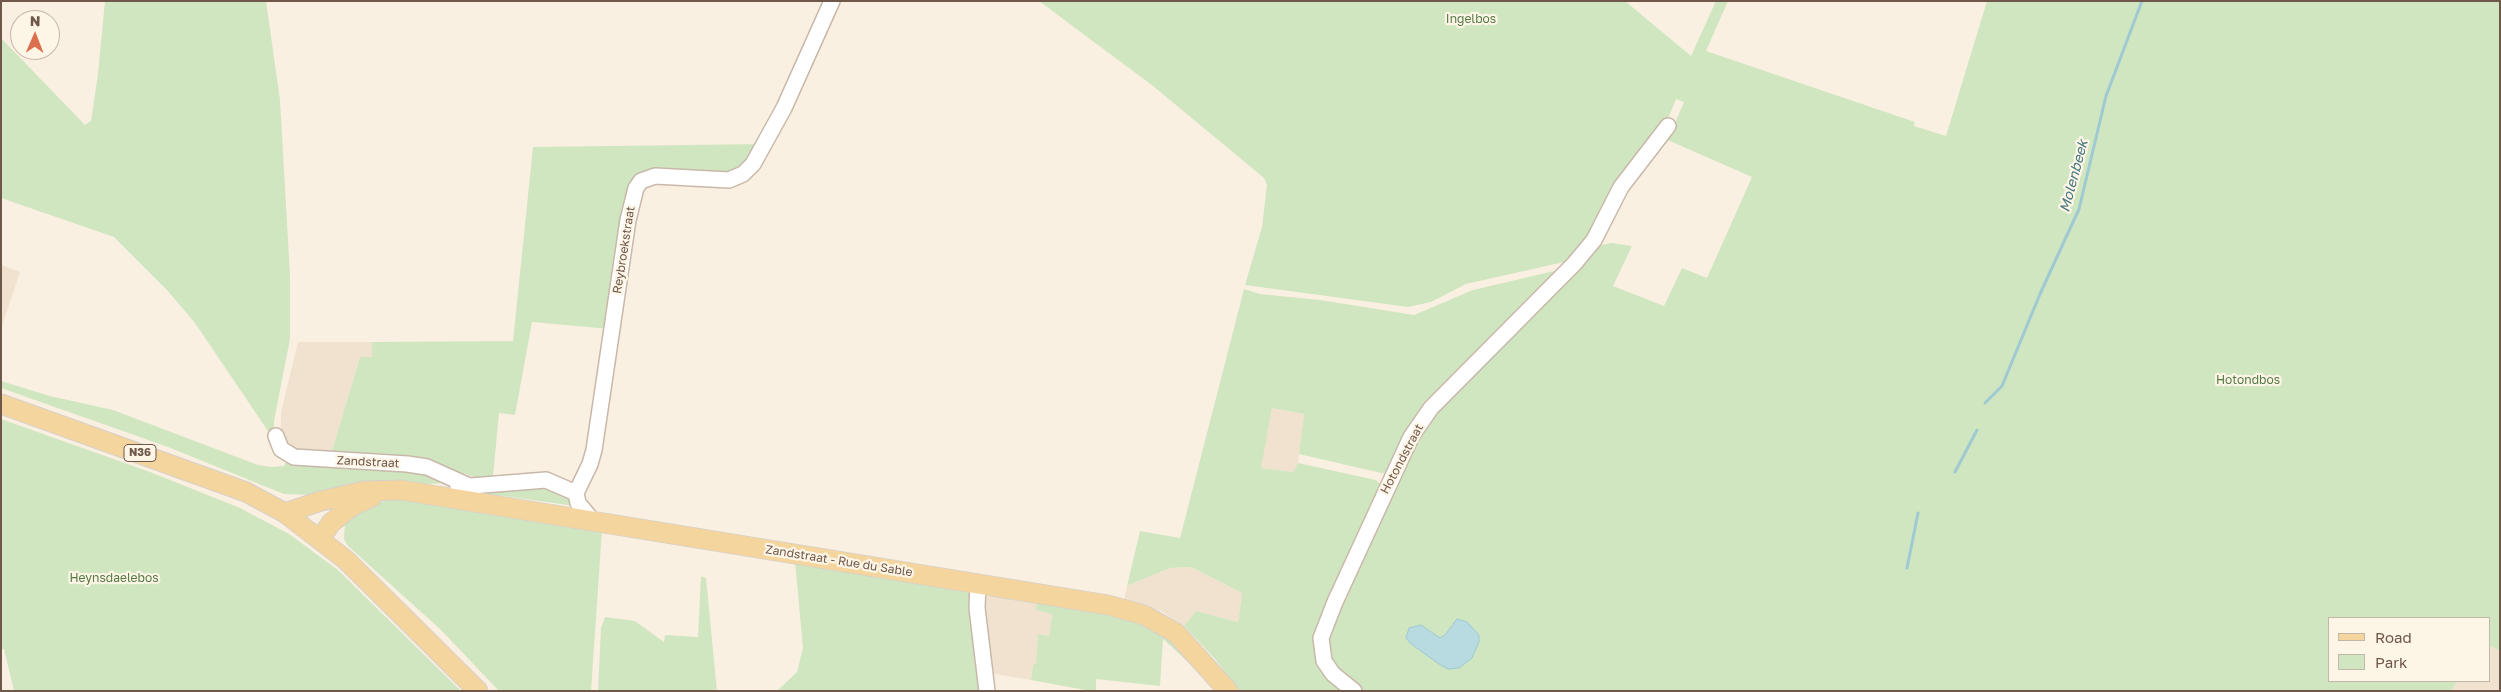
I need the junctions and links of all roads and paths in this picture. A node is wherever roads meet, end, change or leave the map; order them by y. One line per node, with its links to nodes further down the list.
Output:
1 (832, 1): 6 (street, Reybroekstraat)
2 (1668, 126): 15 (street, Hotondstraat)
3 (1, 404): 8 (main road, N36)
4 (276, 436): 5 (street, Zandstraat)
5 (466, 485): 6 (street, Zandstraat); 7 (street, Zandstraat)
6 (576, 493): 9 (street)
7 (420, 494): 8 (main road, Zandstraat - Rue du Sable); 9 (main road, Zandstraat - Rue du Sable); 10 (main road, Zandstraat - Rue du Sable)
8 (285, 513): 10 (main road, N36)
9 (593, 521): 11 (main road, Zandstraat - Rue du Sable)
10 (320, 539): 12 (main road, N36)
11 (978, 583): 13 (street); 14 (main road, Zandstraat - Rue du Sable)
12 (478, 691)
13 (987, 691)
14 (1228, 691)
15 (1354, 691)

